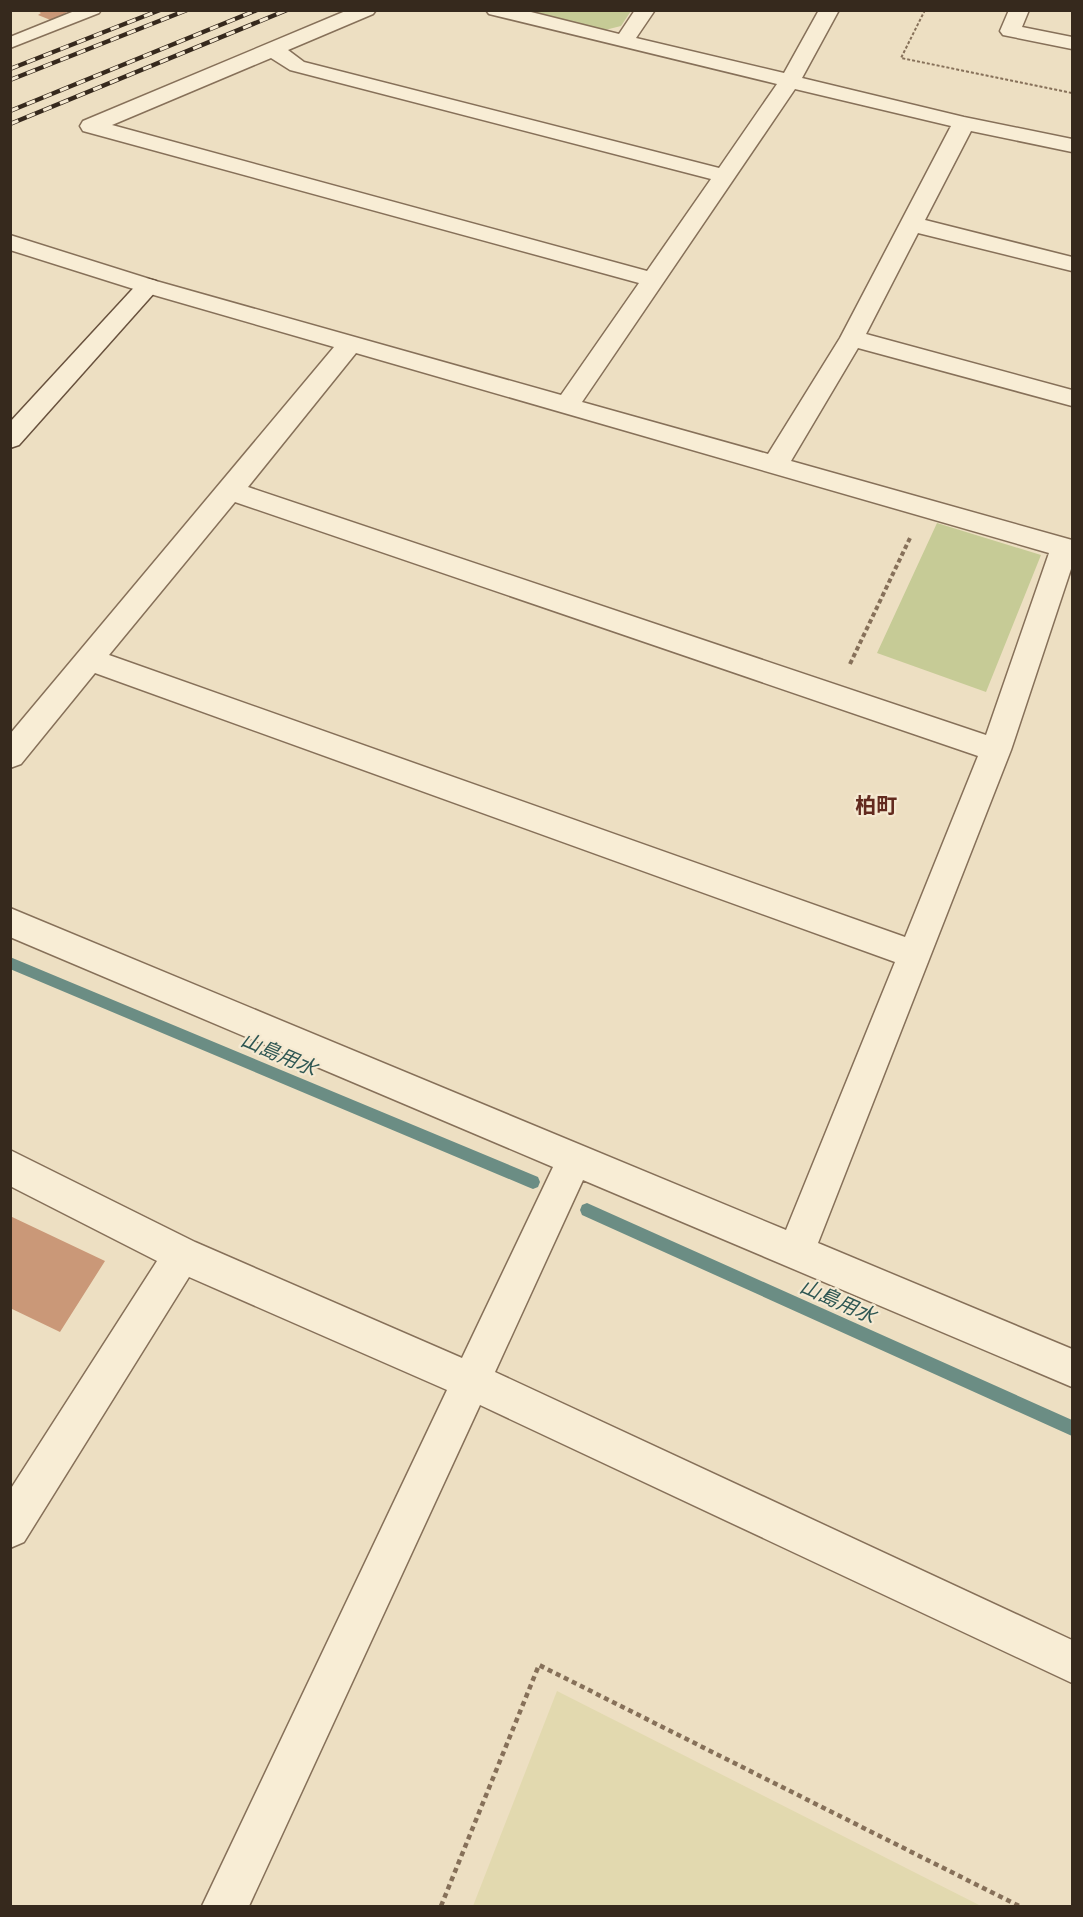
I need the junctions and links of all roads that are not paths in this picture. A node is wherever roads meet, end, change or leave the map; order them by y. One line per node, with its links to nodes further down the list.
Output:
1 (93, 10): 8 (lane)
2 (366, 10): 10 (street)
3 (496, 10): 7 (street)
4 (645, 10): 7 (street)
5 (829, 10): 11 (street)
6 (1019, 10): 9 (street)
7 (624, 41): 11 (street)
8 (10, 43)
9 (1072, 43)
10 (273, 50): 14 (street); 18 (street)
11 (790, 81): 12 (street); 14 (street)
12 (964, 123): 13 (street); 15 (street)
13 (1072, 145)
14 (723, 176): 18 (street)
15 (912, 224): 17 (street); 20 (street)
16 (10, 242): 19 (street)
17 (1072, 264)
18 (654, 280): 23 (street)
19 (148, 286): 21 (street); 24 (street)
20 (852, 338): 22 (street); 25 (street)
21 (351, 343): 23 (street); 26 (street)
22 (1072, 398)
23 (567, 405): 25 (street)
24 (14, 432)
25 (775, 465): 27 (street)
26 (231, 491): 28 (street); 29 (street)
27 (1069, 549): 29 (street)
28 (88, 659): 30 (street); 32 (street)
29 (996, 750): 32 (street)
30 (10, 756)
31 (10, 922): 33 (street)
32 (916, 955): 35 (street)
33 (575, 1159): 35 (street); 38 (street)
34 (10, 1167): 36 (street)
35 (796, 1252): 37 (street)
36 (182, 1255): 38 (street); 39 (street)
37 (1072, 1368)
38 (471, 1381): 40 (street); 41 (street)
39 (10, 1528)
40 (1072, 1662)
41 (225, 1906)

